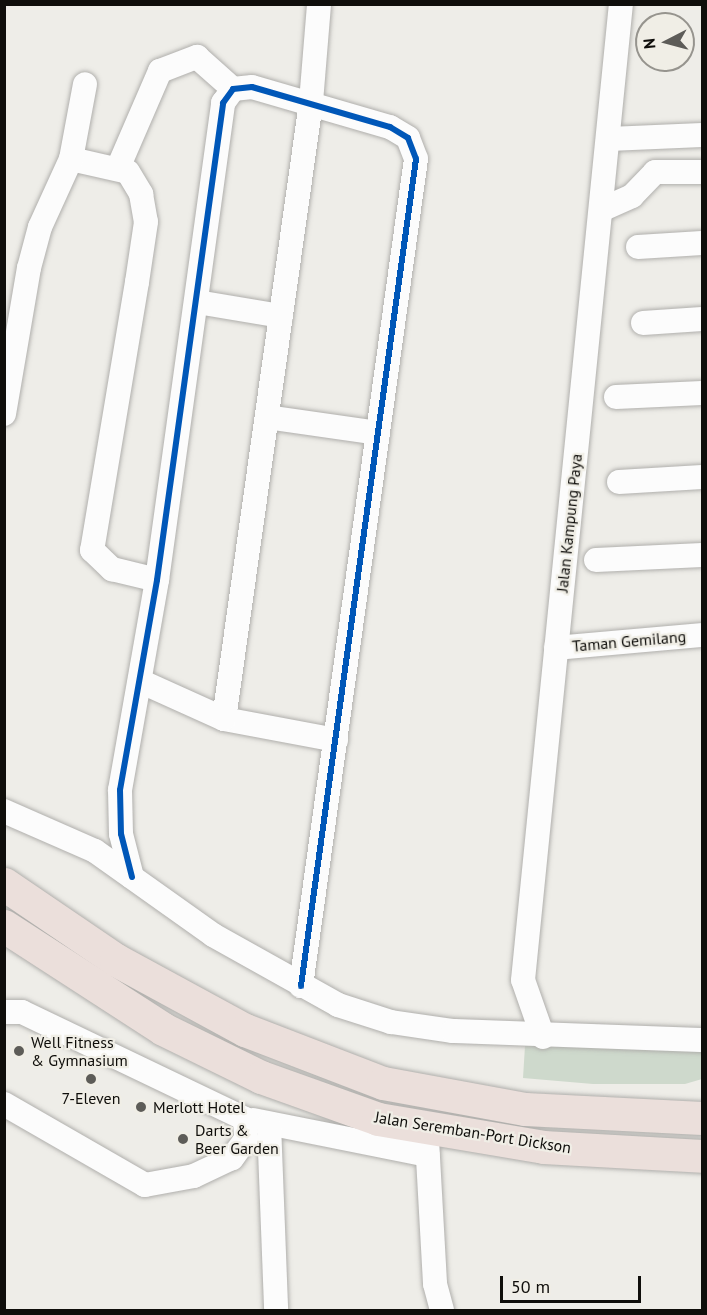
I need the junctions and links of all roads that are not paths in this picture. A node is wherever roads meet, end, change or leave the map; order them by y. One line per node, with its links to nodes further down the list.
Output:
1 (319, 4): 5 (street)
2 (621, 4): 7 (street, Jalan Kampung Paya)
3 (85, 84): 8 (street)
4 (233, 89): 5 (street); 9 (street); 14 (street)
5 (311, 102): 15 (street); 22 (street)
6 (702, 135): 7 (street)
7 (609, 139): 11 (street, Jalan Kampung Paya)
8 (71, 159): 9 (street); 20 (street)
9 (118, 168): 27 (street)
10 (702, 172): 11 (street)
11 (603, 209): 29 (street, Jalan Kampung Paya)
12 (702, 243): 13 (street)
13 (638, 247)
14 (197, 302): 15 (street); 27 (street)
15 (281, 316): 21 (street)
16 (702, 319): 17 (street)
17 (643, 323)
18 (702, 393): 19 (street)
19 (616, 397)
20 (4, 414)
21 (267, 417): 22 (street); 31 (street)
22 (378, 433): 32 (street)
23 (702, 477): 24 (street)
24 (619, 482)
25 (702, 555): 26 (street)
26 (596, 560)
27 (157, 580): 30 (street)
28 (702, 635): 29 (street, Taman Gemilang)
29 (556, 648): 41 (street, Jalan Kampung Paya)
30 (142, 682): 31 (street); 34 (street)
31 (224, 719): 32 (street)
32 (336, 740): 39 (street)
33 (4, 812): 34 (street)
34 (132, 877): 39 (street)
35 (4, 884): 44 (highway, Jalan Seremban-Port Dickson)
36 (4, 926): 37 (highway, Jalan Seremban-Port Dickson)
37 (50, 957): 38 (highway); 47 (highway, Jalan Seremban-Port Dickson)
38 (4, 958)
39 (302, 986): 41 (street)
40 (4, 1012): 46 (street)
41 (543, 1037): 42 (street)
42 (702, 1041)
43 (4, 1104): 46 (street)
44 (702, 1118)
45 (269, 1124): 46 (street); 47 (street); 49 (street)
46 (246, 1129)
47 (427, 1141): 48 (highway, Jalan Seremban-Port Dickson); 50 (street)
48 (702, 1156)
49 (276, 1311)
50 (442, 1311)

